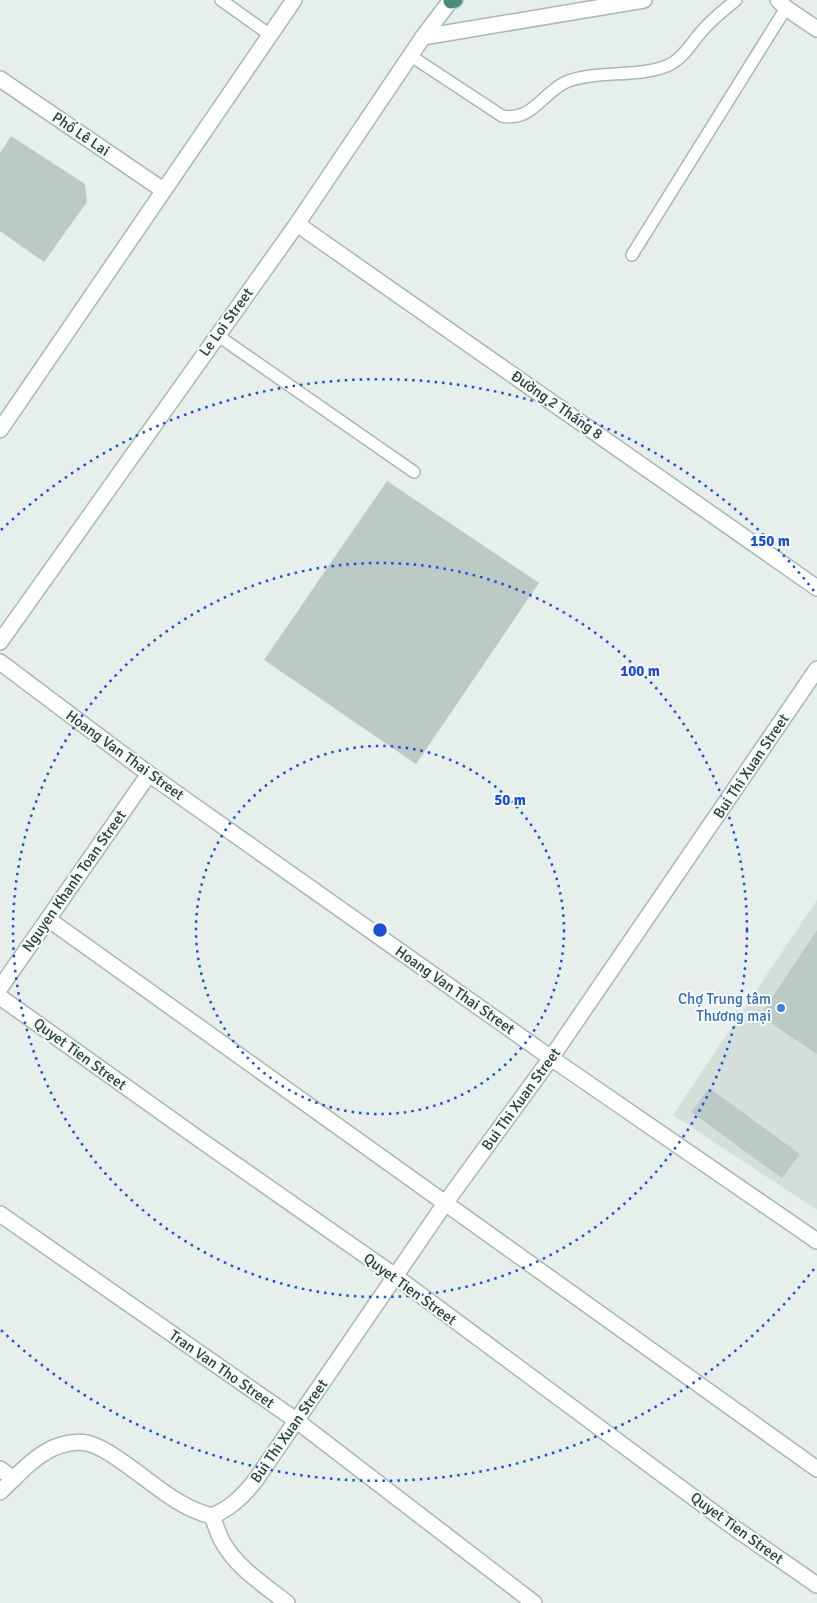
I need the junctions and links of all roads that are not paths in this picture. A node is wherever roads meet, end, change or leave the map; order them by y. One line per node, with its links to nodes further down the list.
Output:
1 (221, 0): 8 (lane)
2 (294, 0): 8 (street)
3 (452, 0): 9 (street, Le Loi Street)
4 (644, 0): 9 (street)
5 (736, 0): 10 (lane)
6 (782, 4): 7 (street); 14 (lane)
7 (817, 29)
8 (270, 34): 12 (street)
9 (423, 37): 10 (street, Le Loi Street)
10 (411, 56): 13 (street, Le Loi Street)
11 (0, 80): 12 (street, Phố Lê Lai)
12 (163, 190): 16 (street)
13 (297, 224): 15 (street, Le Loi Street); 18 (street, Đường 2 Tháng 8)
14 (632, 255)
15 (216, 335): 17 (lane); 19 (street, Le Loi Street)
16 (0, 430)
17 (414, 472)
18 (817, 588)
19 (0, 642)
20 (0, 662): 22 (street, Hoang Van Thai Street)
21 (817, 669): 26 (street, Bui Thi Xuan Street)
22 (149, 774): 23 (street, Nguyen Khanh Toan Street); 26 (street, Hoang Van Thai Street)
23 (48, 919): 24 (street, Nguyen Khanh Toan Street); 27 (street)
24 (0, 988)
25 (0, 997): 30 (street, Quyet Tien Street)
26 (551, 1058): 27 (street, Bui Thi Xuan Street); 29 (street, Hoang Van Thai Street)
27 (446, 1202): 30 (street, Bui Thi Xuan Street); 33 (street)
28 (0, 1214): 31 (street, Tran Van Tho Street)
29 (817, 1242)
30 (395, 1276): 31 (street, Bui Thi Xuan Street); 37 (street, Quyet Tien Street)
31 (297, 1422): 36 (street, Bui Thi Xuan Street); 39 (street, Tran Van Tho Street)
32 (0, 1469): 34 (street)
33 (817, 1469)
34 (14, 1479): 35 (street); 36 (street)
35 (0, 1492)
36 (212, 1516): 38 (street)
37 (817, 1585)
38 (287, 1603)
39 (534, 1603)

